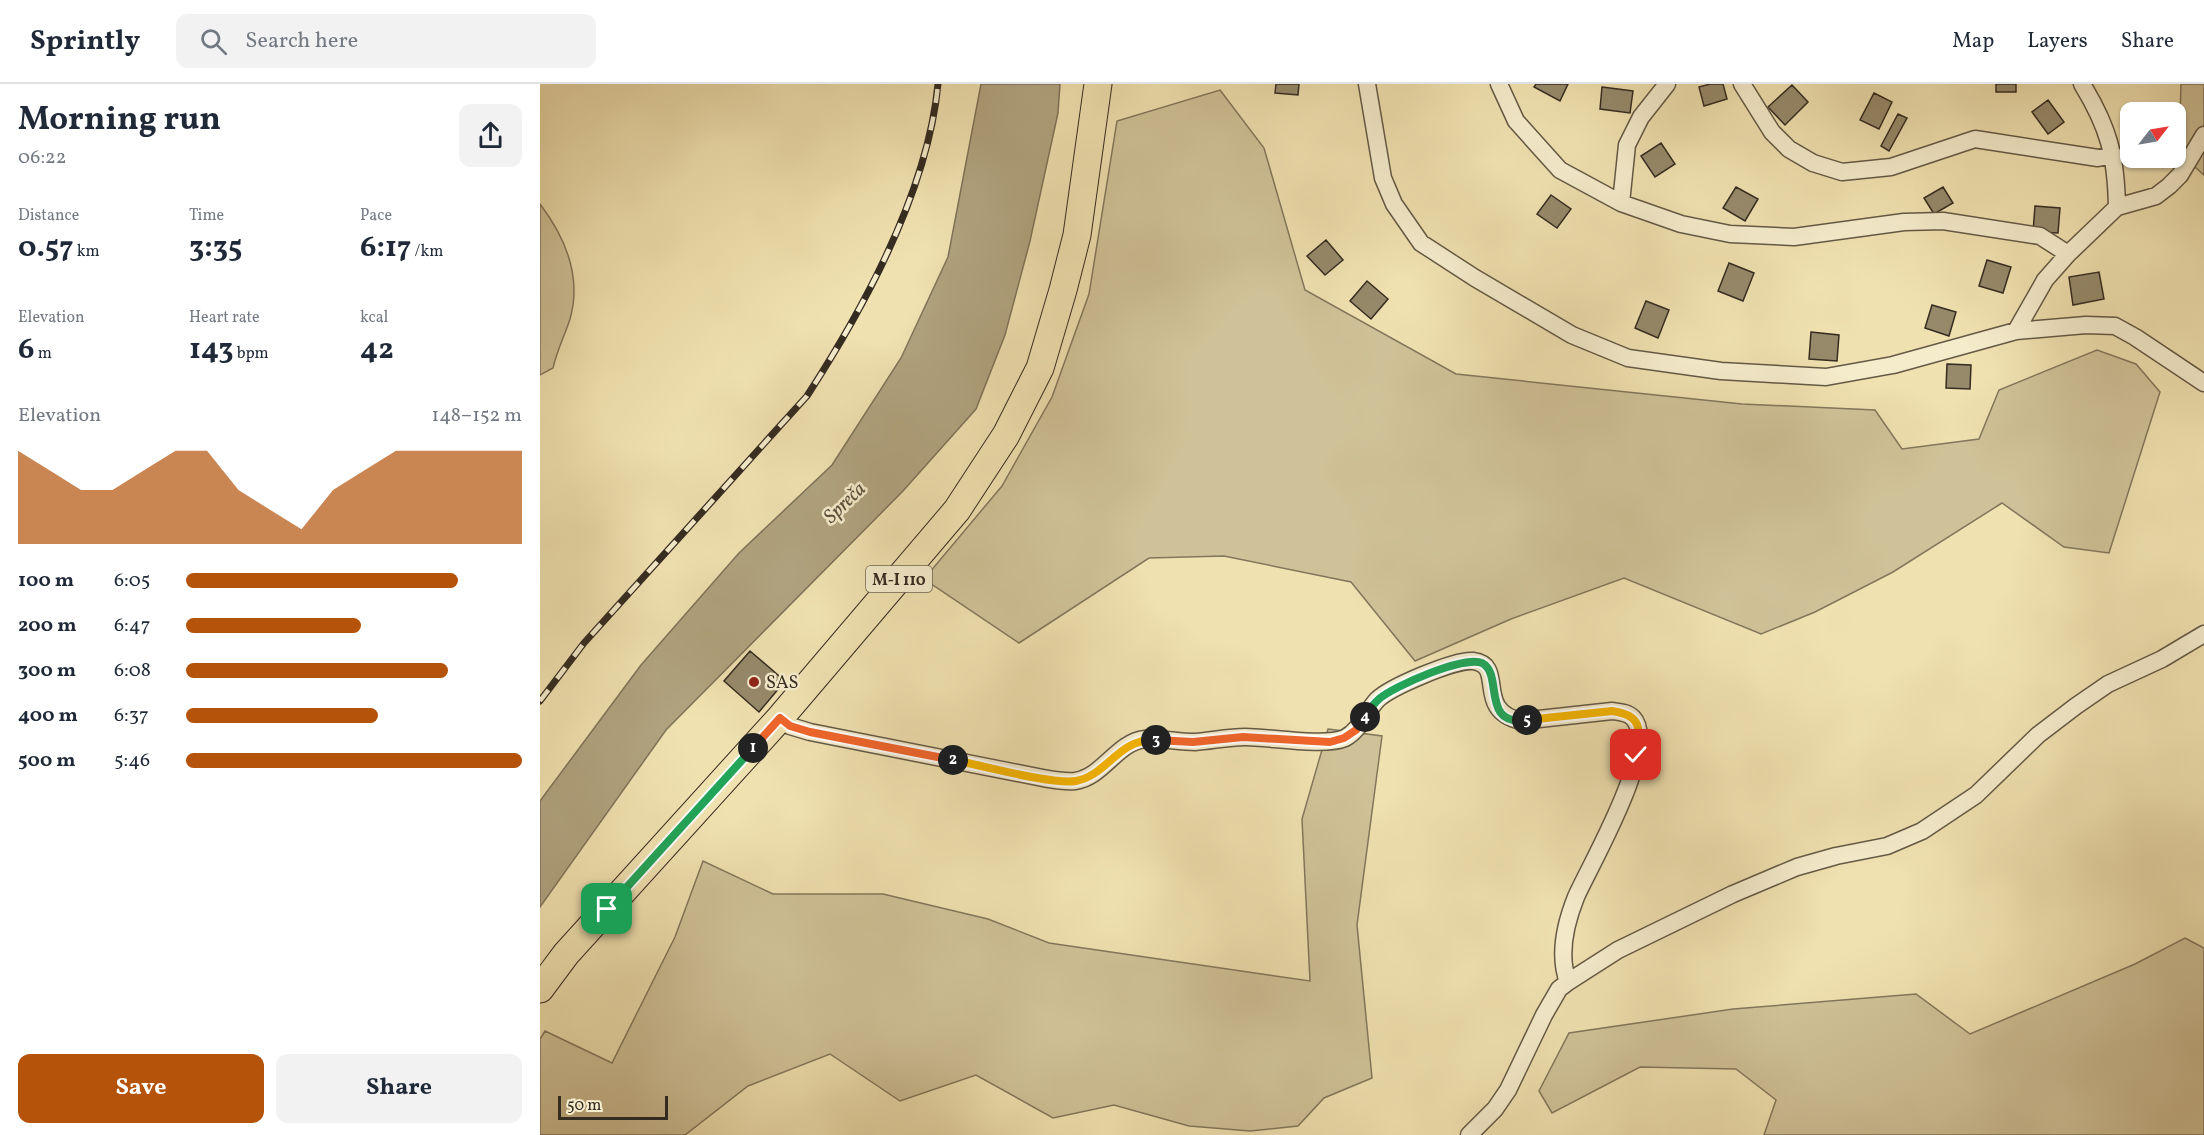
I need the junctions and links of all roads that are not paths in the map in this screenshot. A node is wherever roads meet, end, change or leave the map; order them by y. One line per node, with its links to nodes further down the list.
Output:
1 (1098, 84): 15 (main road, M-I 110)
2 (1367, 84): 12 (street)
3 (1499, 84): 9 (street)
4 (1667, 84): 9 (street)
5 (1742, 84): 8 (street)
6 (2082, 84): 8 (street)
7 (2204, 135): 10 (street)
8 (2114, 155): 10 (street)
9 (1621, 203): 11 (street)
10 (2117, 207): 11 (street)
11 (2068, 254): 12 (street)
12 (2016, 331): 13 (street)
13 (2204, 383)
14 (2204, 634): 16 (street)
15 (780, 718): 16 (street); 17 (main road, M-I 110)
16 (1568, 982): 18 (street)
17 (540, 989)
18 (1469, 1135)

